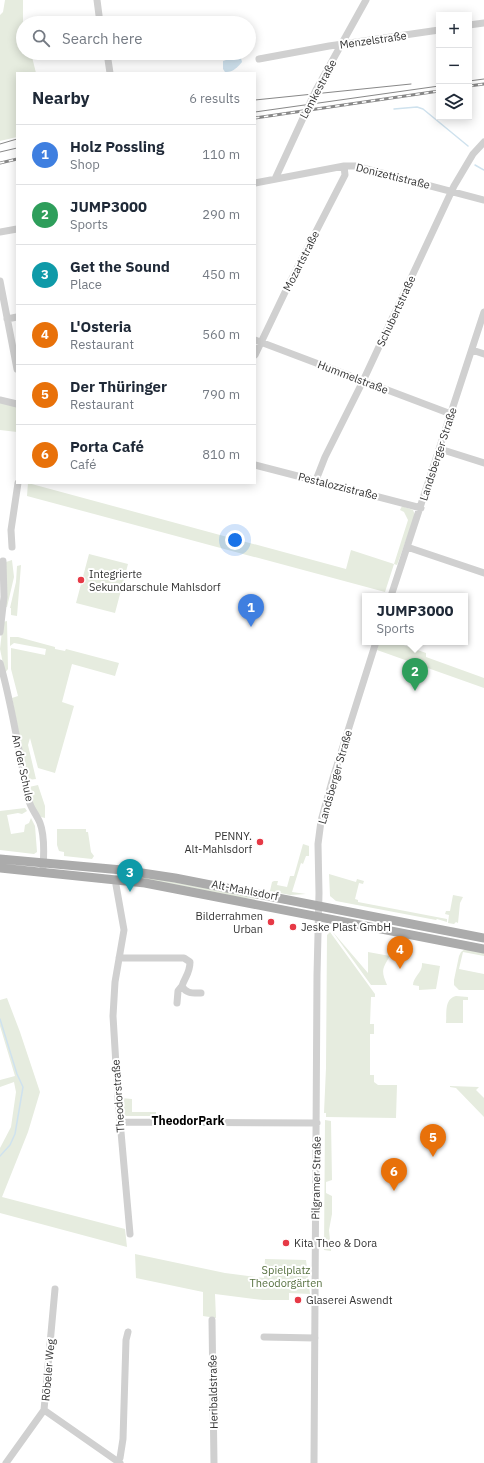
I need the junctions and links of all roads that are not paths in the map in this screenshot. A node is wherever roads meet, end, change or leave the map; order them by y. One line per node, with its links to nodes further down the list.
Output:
1 (97, 0): 3 (street)
2 (366, 0): 7 (street, Lemkestraße)
3 (99, 16)
4 (484, 23): 5 (street)
5 (472, 25)
6 (436, 30): 7 (street, Menzelstraße)
7 (342, 45): 8 (street, Menzelstraße); 13 (street, Lemkestraße)
8 (259, 59)
9 (108, 60): 10 (street)
10 (110, 72)
11 (483, 143): 15 (street, Schubertstraße)
12 (344, 166): 13 (street, Donizettistraße); 15 (street, Donizettistraße); 23 (street, Mozartstraße)
13 (275, 179): 14 (street, Donizettistraße)
14 (256, 183)
15 (452, 191): 16 (street, Donizettistraße); 27 (street, Schubertstraße)
16 (484, 200)
17 (16, 229): 18 (street)
18 (0, 232)
19 (0, 283): 22 (street)
20 (484, 312): 24 (street, Landsberger Straße)
21 (16, 317): 22 (street)
22 (7, 319): 26 (street)
23 (258, 341): 27 (street, Hummelstraße)
24 (472, 350): 25 (street); 30 (street, Landsberger Straße)
25 (484, 354)
26 (16, 363)
27 (362, 381): 30 (street, Hummelstraße); 34 (street, Schubertstraße)
28 (0, 400): 29 (street)
29 (16, 404)
30 (451, 414): 31 (street, Landsberger Straße)
31 (440, 448): 32 (street); 36 (street, Landsberger Straße)
32 (484, 463)
33 (256, 465): 34 (street, Pestalozzistraße)
34 (316, 480): 36 (street, Pestalozzistraße)
35 (18, 484): 37 (street)
36 (421, 508): 38 (street, Landsberger Straße)
37 (12, 547)
38 (408, 547): 40 (street); 41 (street, Landsberger Straße)
39 (3, 561): 42 (street)
40 (484, 573)
41 (392, 593)
42 (0, 632)
43 (375, 645): 49 (street, Landsberger Straße)
44 (0, 663): 47 (street, An der Schule)
45 (0, 859): 47 (main road, Alt-Mahlsdorf)
46 (0, 868): 47 (main road, Alt-Mahlsdorf)
47 (43, 868): 48 (main road, Alt-Mahlsdorf); 49 (main road, Alt-Mahlsdorf)
48 (116, 880): 50 (main road, Alt-Mahlsdorf); 53 (street, Theodorstraße)
49 (319, 906): 50 (street, Landsberger Straße); 51 (main road, Alt-Mahlsdorf)
50 (318, 916): 52 (main road, Alt-Mahlsdorf); 58 (street, Pilgramer Straße)
51 (484, 938)
52 (484, 949)
53 (119, 958): 54 (street); 57 (street, Theodorstraße)
54 (182, 986): 55 (street); 56 (street)
55 (201, 993)
56 (177, 1002)
57 (120, 1122): 58 (street); 59 (street, Theodorstraße)
58 (317, 1123): 64 (street, Pilgramer Straße)
59 (130, 1234)
60 (55, 1289): 65 (street, Röbeler Weg)
61 (212, 1320): 68 (street, Heribaldstraße)
62 (128, 1332): 66 (street)
63 (264, 1337): 64 (street)
64 (315, 1338): 69 (street, Pilgramer Straße)
65 (44, 1410): 66 (street); 67 (street, Röbeler Weg)
66 (119, 1462)
67 (6, 1463)
68 (214, 1463)
69 (314, 1463)

